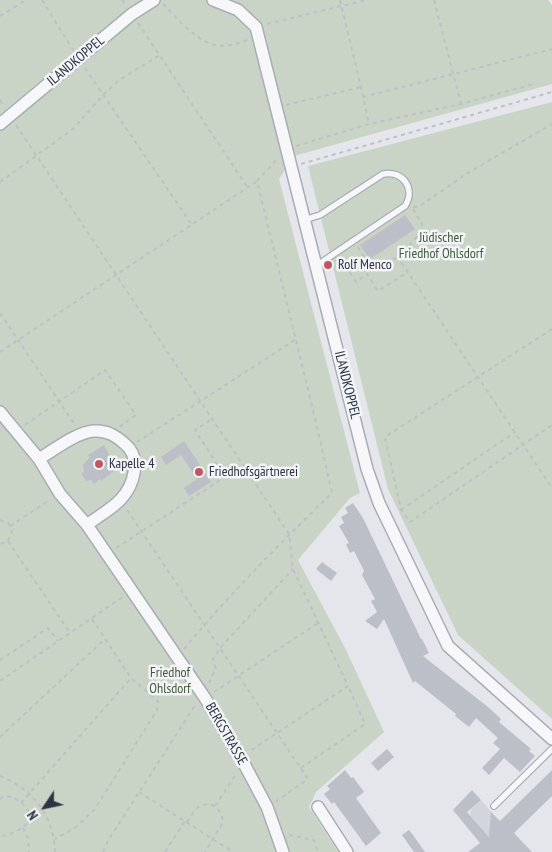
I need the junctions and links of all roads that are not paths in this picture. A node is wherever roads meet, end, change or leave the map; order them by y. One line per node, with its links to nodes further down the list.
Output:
1 (154, 0): 3 (street, ILANDKOPPEL)
2 (213, 0): 4 (street, ILANDKOPPEL)
3 (0, 124)
4 (304, 220): 5 (street, ILANDKOPPEL); 5 (lane)
5 (316, 266): 9 (street, ILANDKOPPEL)
6 (0, 412): 7 (street, BERGSTRASSE)
7 (40, 458): 8 (street, BERGSTRASSE); 8 (street)
8 (86, 525): 13 (street, BERGSTRASSE)
9 (552, 738)
10 (552, 749): 11 (lane)
11 (494, 806)
12 (318, 807): 14 (street)
13 (283, 852)
14 (348, 852)

